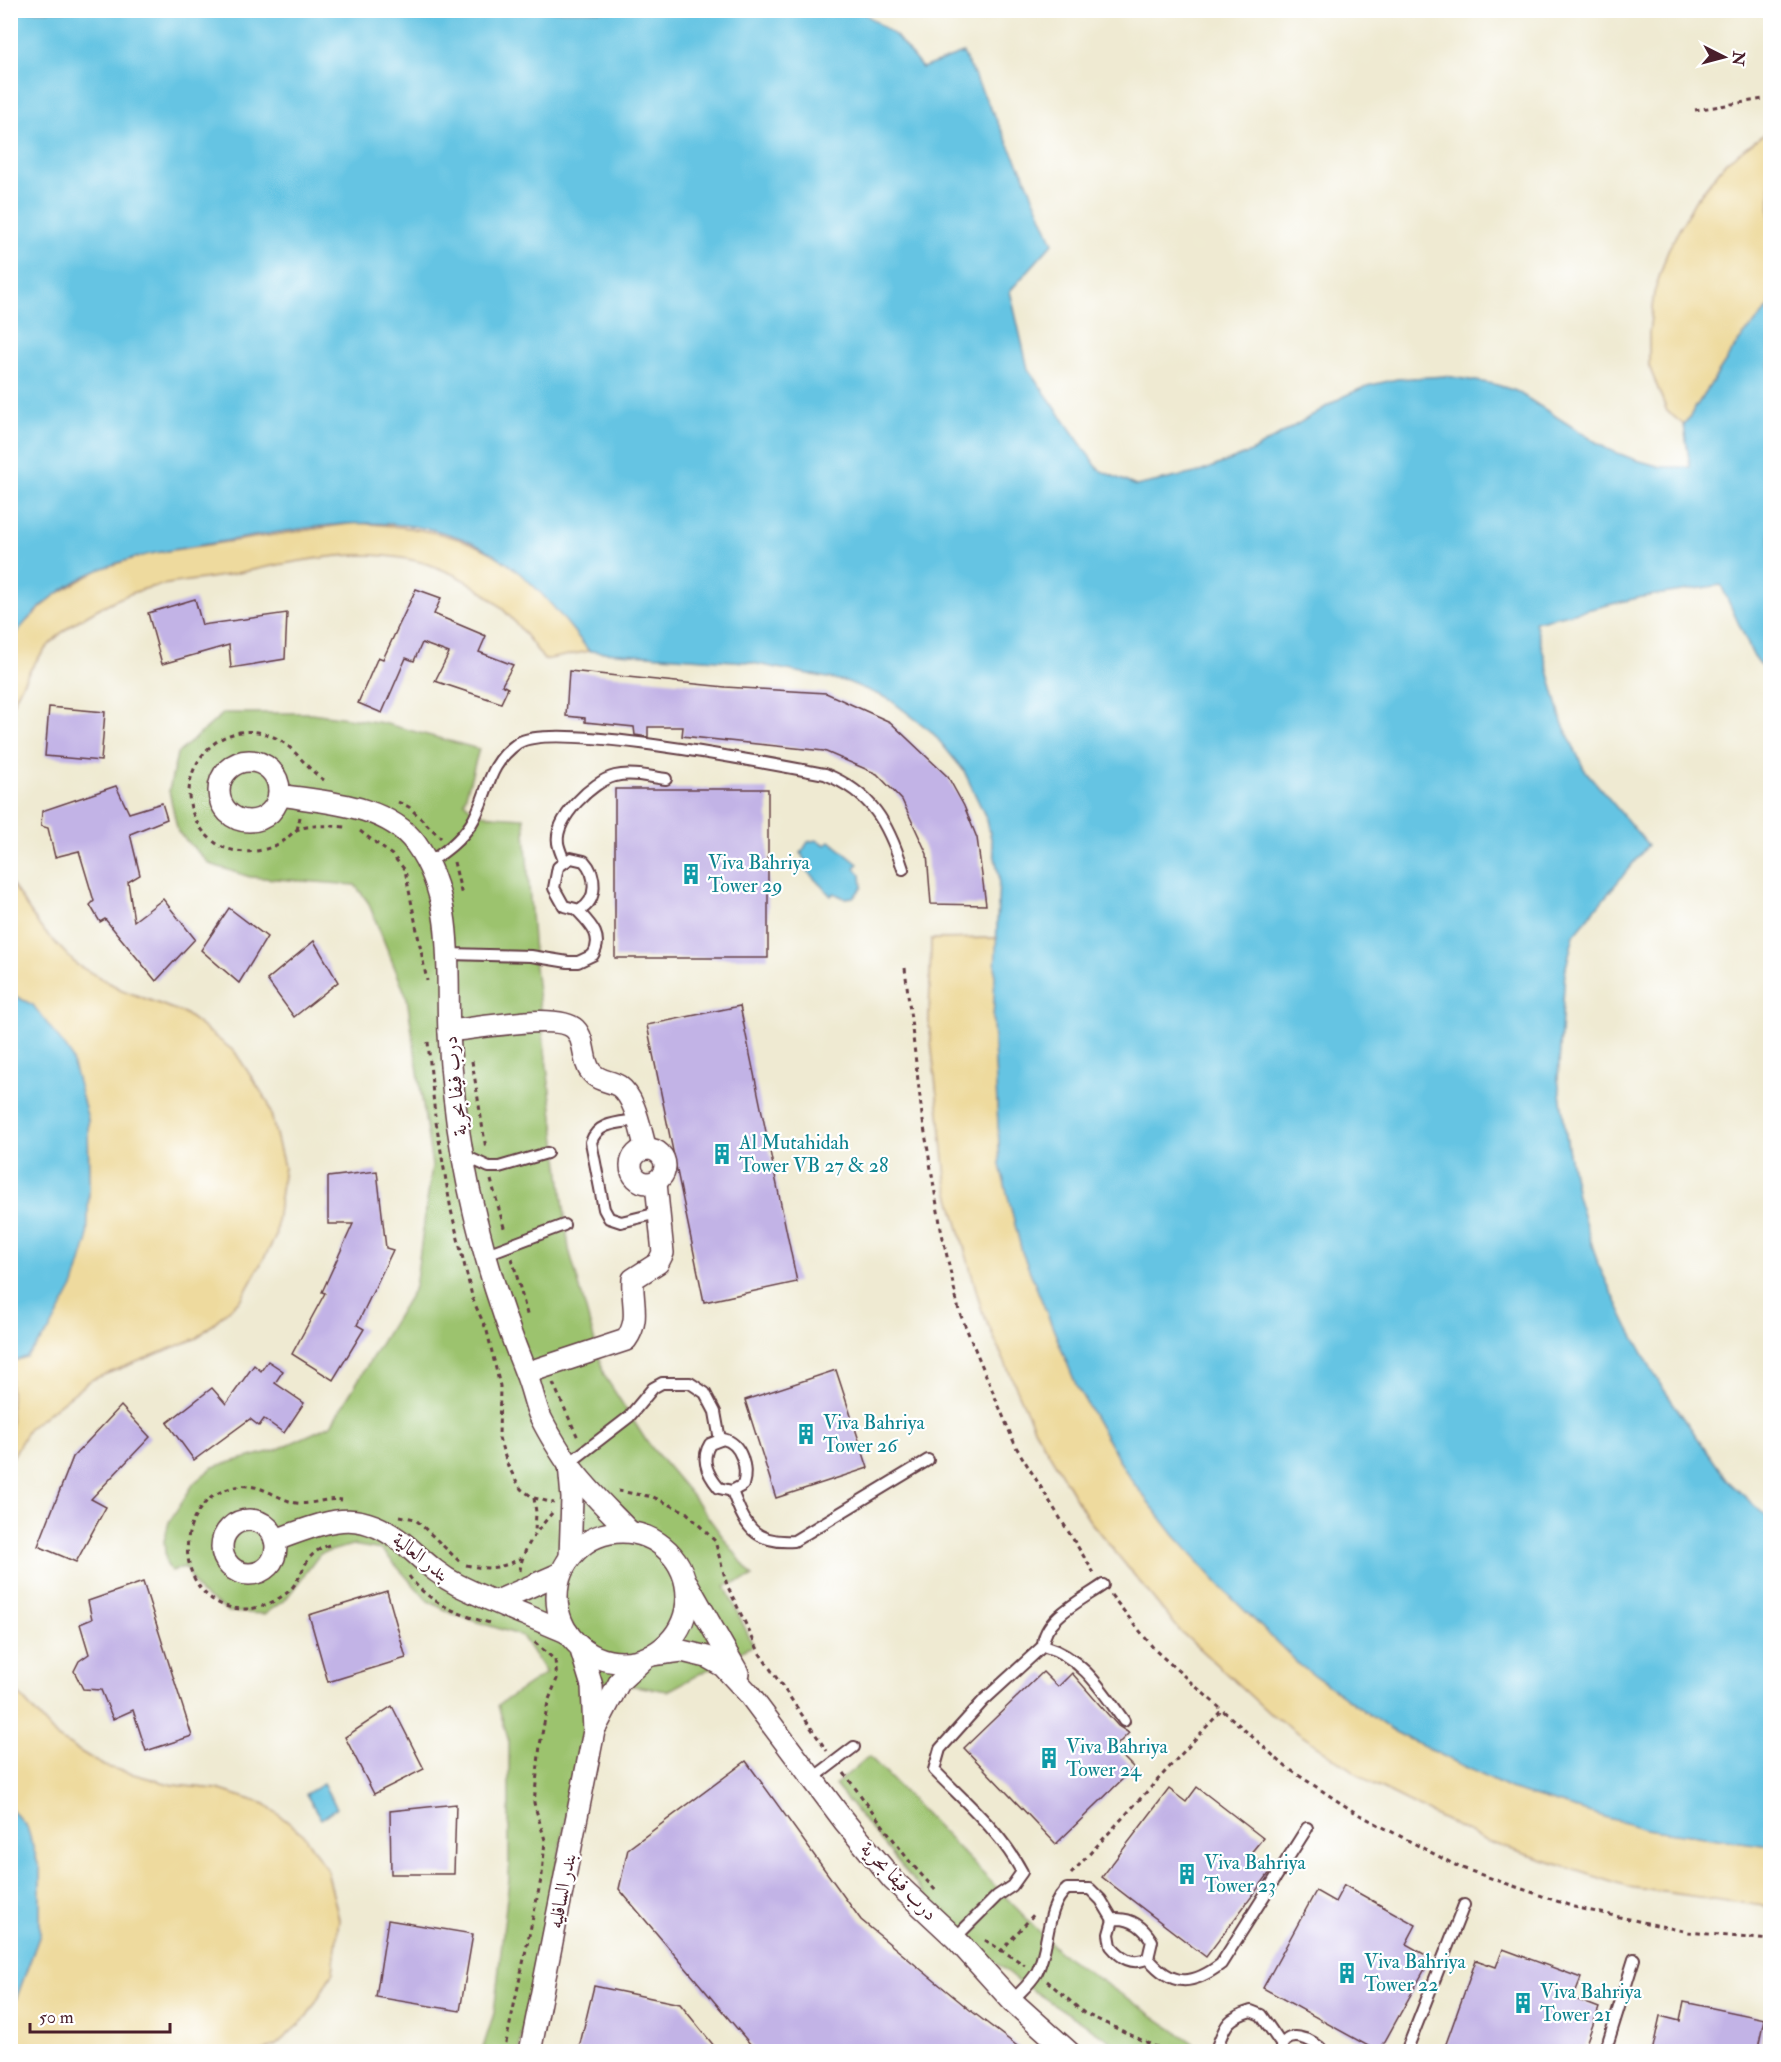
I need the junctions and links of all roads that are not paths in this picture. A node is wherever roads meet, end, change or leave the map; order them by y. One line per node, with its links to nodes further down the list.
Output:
1 (666, 779): 3 (lane)
2 (279, 795): 4 (street, درب فيفا بحرية)
3 (564, 861): 6 (lane); 6 (lane)
4 (427, 864): 5 (lane); 7 (street, درب فيفا بحرية)
5 (903, 868)
6 (578, 910): 7 (lane)
7 (449, 954): 8 (street, درب فيفا بحرية)
8 (459, 1030): 9 (street); 11 (street, درب فيفا بحرية)
9 (636, 1120): 12 (street); 12 (lane)
10 (547, 1153): 11 (lane)
11 (463, 1155): 14 (street, درب فيفا بحرية)
12 (658, 1213): 15 (street)
13 (564, 1225): 14 (lane)
14 (484, 1255): 15 (street, درب فيفا بحرية)
15 (526, 1373): 17 (street, درب فيفا بحرية)
16 (720, 1440): 17 (lane); 19 (lane); 19 (lane)
17 (576, 1458): 20 (street, درب فيفا بحرية)
18 (928, 1460): 19 (lane)
19 (732, 1491)
20 (581, 1494): 21 (street, درب فيفا بحرية); 23 (street)
21 (630, 1532): 23 (street); 24 (street)
22 (275, 1540): 26 (street, بندر العالية)
23 (566, 1565): 26 (street); 27 (street)
24 (684, 1578): 29 (street); 30 (street, درب فيفا بحرية)
25 (1103, 1586): 28 (lane)
26 (518, 1601): 27 (street, بندر العالية)
27 (574, 1640): 29 (street); 32 (street, بندر السافليه)
28 (1043, 1646): 31 (lane); 38 (lane)
29 (648, 1657): 30 (street, درب فيفا بحرية); 32 (street, بندر السافليه)
30 (748, 1693): 34 (street, درب فيفا بحرية)
31 (1124, 1721)
32 (594, 1731): 43 (street, بندر السافليه)
33 (854, 1747): 34 (lane)
34 (812, 1779): 38 (street, درب فيفا بحرية)
35 (1307, 1828): 39 (lane)
36 (1464, 1905): 47 (lane)
37 (1113, 1920): 39 (lane); 39 (lane); 41 (lane)
38 (961, 1931): 41 (street, درب فيفا بحرية)
39 (1148, 1958)
40 (1634, 1959): 48 (lane)
41 (1012, 2001): 44 (street, درب فيفا بحرية)
42 (1280, 2048): 45 (lane); 46 (lane)
43 (531, 2052)
44 (1069, 2052)
45 (1215, 2052)
46 (1324, 2052)
47 (1406, 2052)
48 (1605, 2052)

